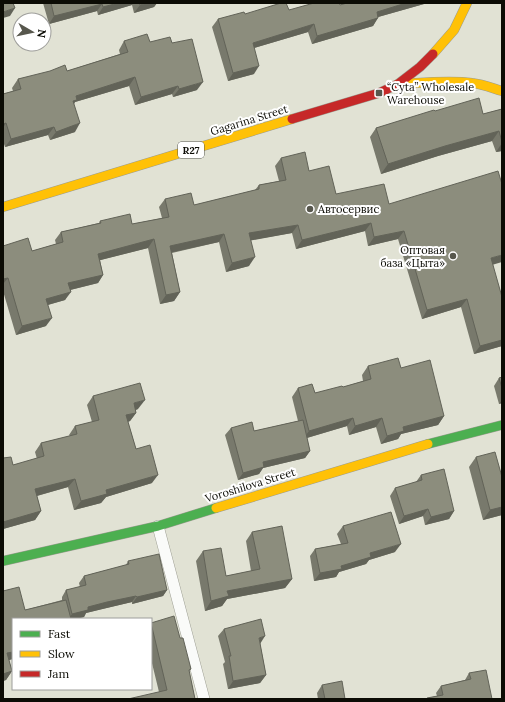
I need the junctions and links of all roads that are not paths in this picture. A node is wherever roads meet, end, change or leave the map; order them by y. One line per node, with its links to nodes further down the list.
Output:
1 (467, 3): 2 (street, Gagarina Street / R27)
2 (398, 84): 3 (street); 4 (street, Gagarina Street / R27)
3 (502, 91)
4 (3, 207)
5 (502, 425): 6 (street, Voroshilova Street)
6 (158, 526): 7 (street, Voroshilova Street); 8 (lane)
7 (3, 561)
8 (204, 699)

